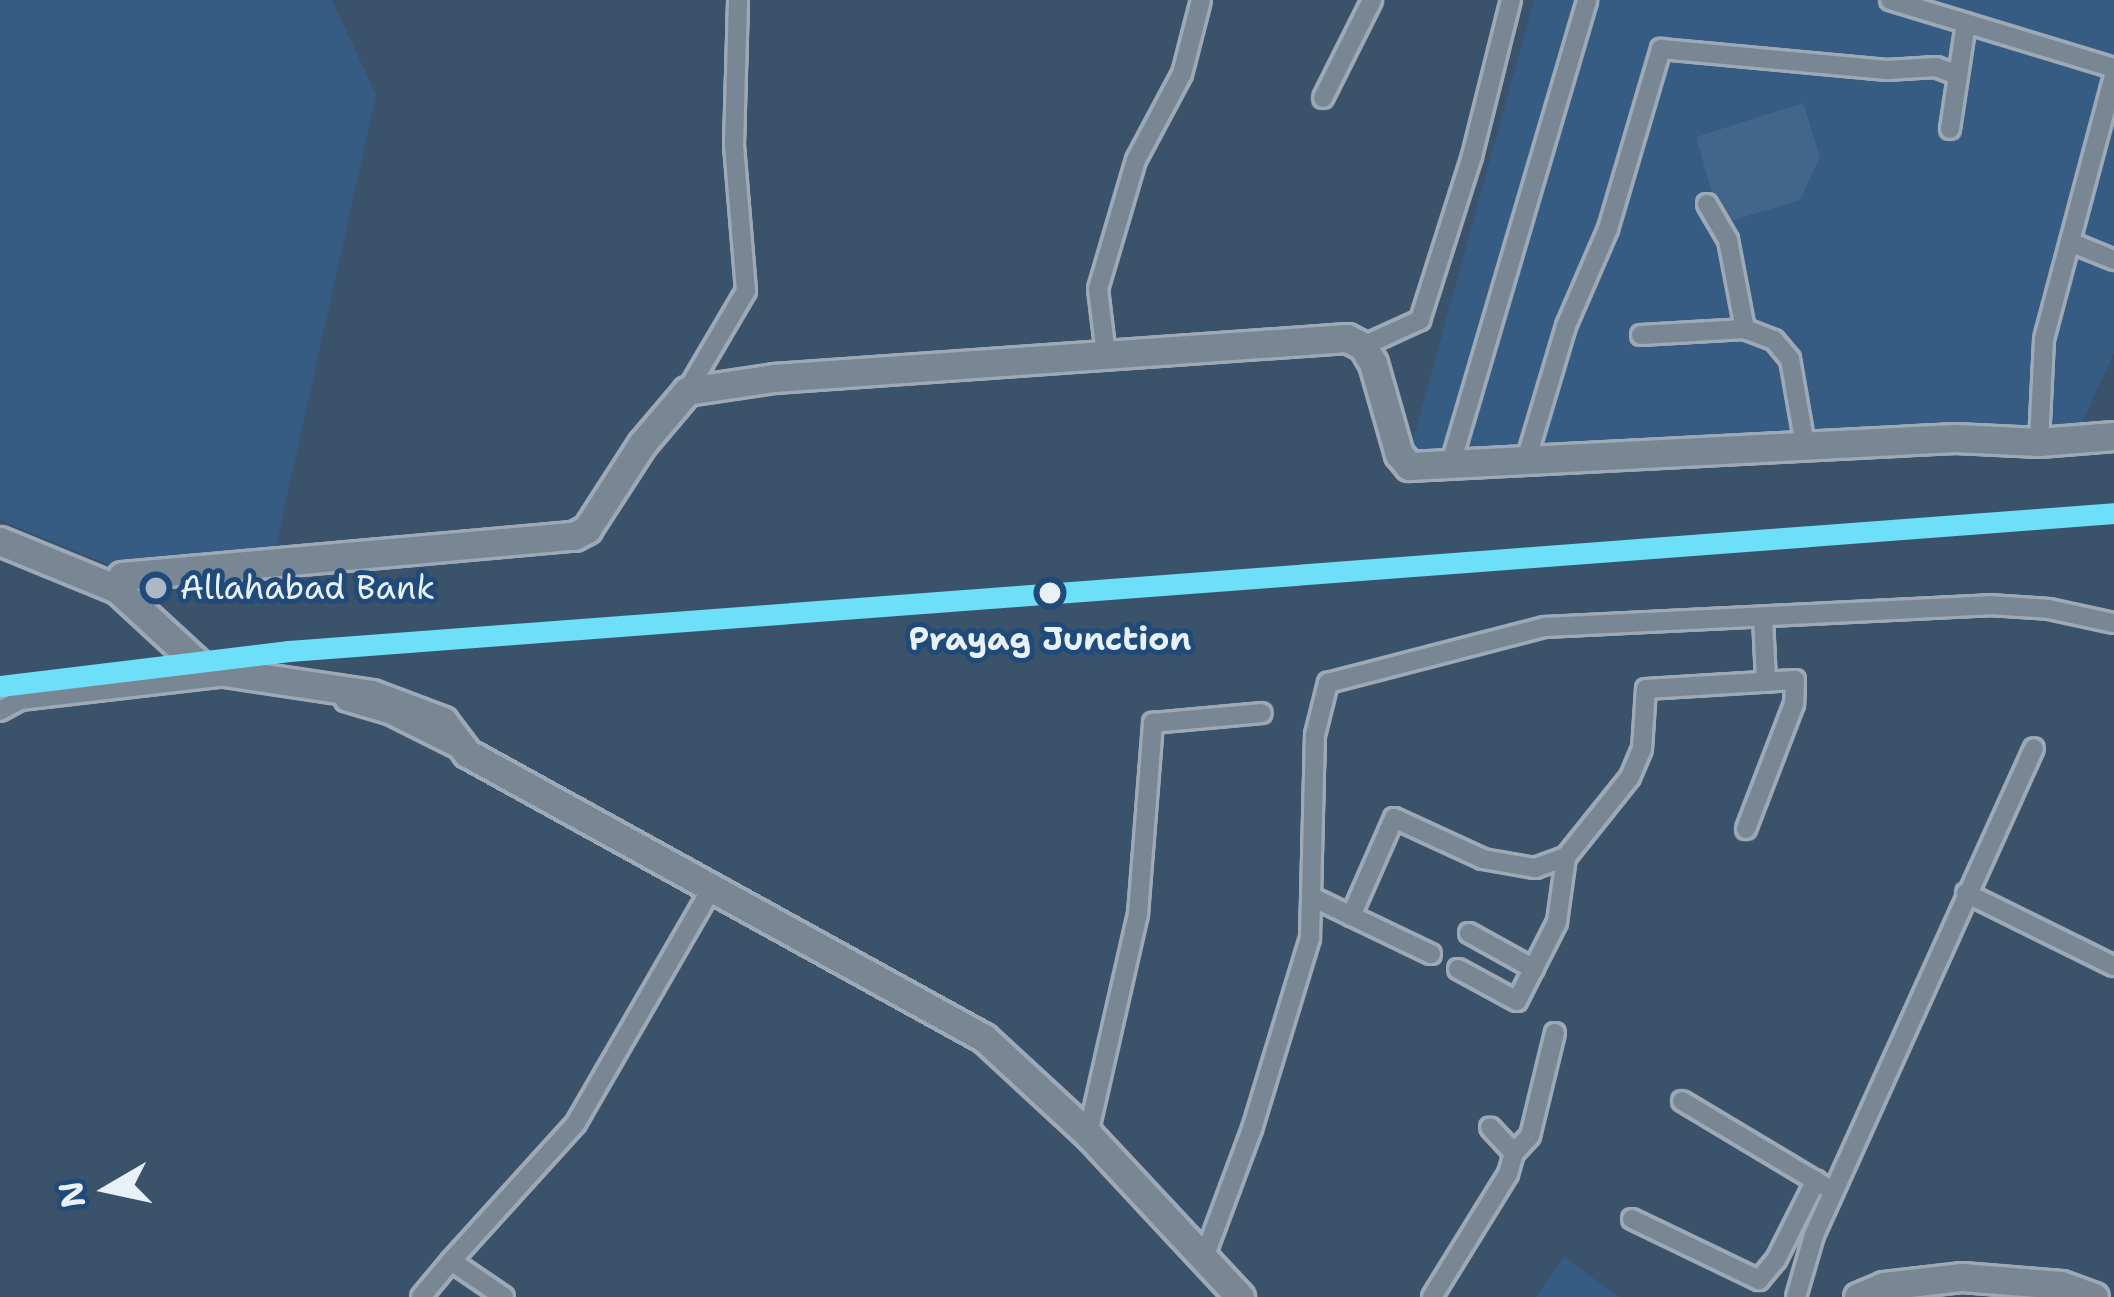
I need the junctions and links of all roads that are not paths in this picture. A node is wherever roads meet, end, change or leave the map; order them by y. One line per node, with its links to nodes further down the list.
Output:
1 (738, 0): 19 (street)
2 (1201, 0): 18 (street)
3 (1372, 0): 10 (street)
4 (1511, 0): 17 (street)
5 (1587, 0): 24 (street)
6 (1890, 0): 7 (street)
7 (1966, 23): 8 (street); 9 (street)
8 (2114, 71): 13 (street)
9 (1957, 75): 11 (street); 23 (street)
10 (1323, 98)
11 (1950, 130)
12 (1707, 203): 15 (street)
13 (2070, 242): 14 (street); 21 (street)
14 (2114, 260)
15 (1745, 329): 16 (street); 22 (street)
16 (1641, 335)
17 (1364, 346): 18 (street); 24 (street)
18 (1106, 355): 19 (street)
19 (687, 392): 26 (street)
20 (2114, 436): 21 (street)
21 (2039, 442): 22 (street)
22 (1804, 445): 23 (street)
23 (1527, 457): 24 (street)
24 (1451, 464)
25 (0, 537): 26 (street); 33 (street)
26 (122, 577)
27 (1763, 619): 28 (street); 29 (street); 38 (street)
28 (2114, 623)
29 (1766, 682): 34 (street); 35 (street)
30 (0, 712): 33 (street)
31 (1262, 713): 48 (street)
32 (2034, 748): 37 (street)
33 (467, 753): 36 (street)
34 (1745, 829)
35 (1566, 857): 39 (street); 44 (street)
36 (711, 889): 48 (street); 54 (street)
37 (1966, 892): 42 (street); 51 (street)
38 (1312, 897): 39 (street); 53 (street)
39 (1351, 916): 41 (street)
40 (1469, 933): 44 (street)
41 (1431, 954)
42 (2114, 966)
43 (1458, 969): 44 (street)
44 (1534, 969)
45 (1555, 1033): 49 (street)
46 (1682, 1101): 50 (street)
47 (1490, 1127): 49 (street)
48 (1088, 1134): 53 (street)
49 (1514, 1153): 58 (street)
50 (1816, 1180): 51 (street); 52 (street)
51 (1833, 1192): 59 (street)
52 (1632, 1219)
53 (1204, 1258): 57 (street)
54 (451, 1261): 55 (street); 56 (street)
55 (421, 1297)
56 (503, 1297)
57 (1240, 1297)
58 (1432, 1297)
59 (1796, 1297)
60 (1858, 1297): 61 (street)
61 (2093, 1297)

